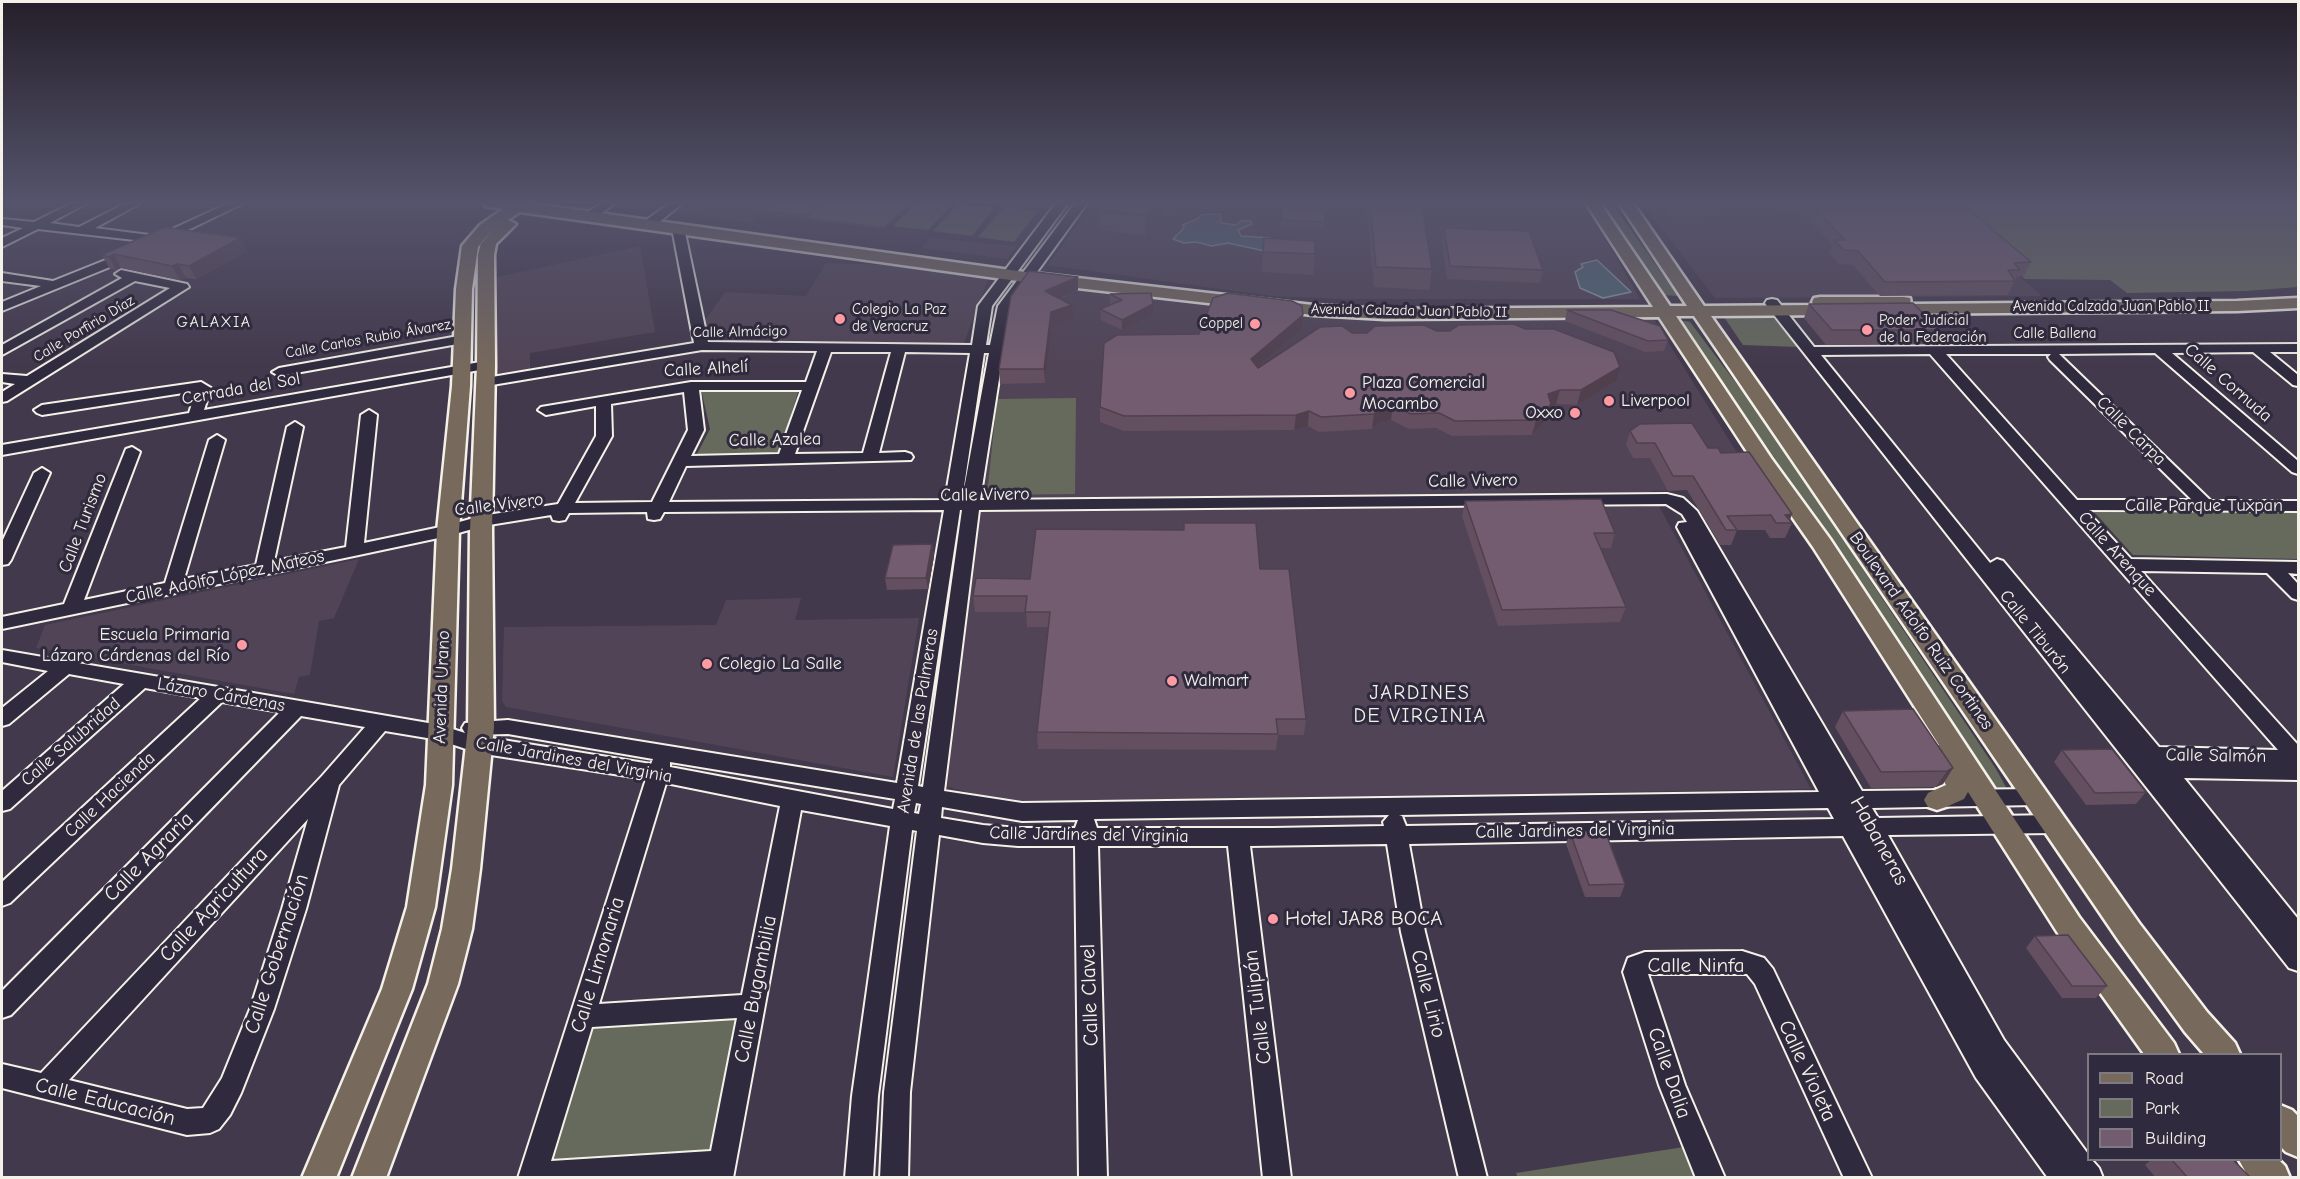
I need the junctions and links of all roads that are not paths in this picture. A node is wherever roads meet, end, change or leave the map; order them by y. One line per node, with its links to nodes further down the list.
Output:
1 (111, 258): 11 (street)
2 (114, 258): 11 (street)
3 (472, 258): 15 (main road, Avenida Urano)
4 (684, 258): 26 (street)
5 (911, 258): 12 (main road, Avenida Calzada Juan Pablo II)
6 (921, 258): 12 (main road, Avenida Calzada Juan Pablo II)
7 (1029, 258): 12 (street)
8 (1033, 258): 12 (street)
9 (1629, 258): 24 (main road, Boulevard Adolfo Ruiz Cortines)
10 (1663, 258): 23 (main road, Boulevard Adolfo Ruiz Cortines)
11 (91, 268): 14 (street); 16 (street); 21 (street)
12 (1020, 272): 24 (main road, Avenida Calzada Juan Pablo II); 30 (street, Avenida de las Palmeras); 31 (street, Avenida de las Palmeras)
13 (2, 277): 16 (street)
14 (133, 277): 32 (street); 42 (street, Calle Porfirio Díaz)
15 (475, 281): 25 (main road, Avenida Urano); 40 (main road, Avenida Urano)
16 (48, 283): 18 (street)
17 (2298, 294): 20 (main road, Avenida Calzada Juan Pablo II)
18 (2, 301)
19 (2298, 303): 20 (main road, Avenida Calzada Juan Pablo II)
20 (1975, 305): 22 (main road, Avenida Calzada Juan Pablo II)
21 (2, 307)
22 (1781, 307): 23 (main road, Avenida Calzada Juan Pablo II); 36 (street, Calle Tiburón)
23 (1696, 308): 24 (main road, Avenida Calzada Juan Pablo II); 102 (main road, Boulevard Adolfo Ruiz Cortines)
24 (1663, 309): 86 (main road, Boulevard Adolfo Ruiz Cortines)
25 (464, 339): 39 (main road, Avenida Urano); 48 (street, Calle Carlos Rubio Álvarez)
26 (702, 346): 27 (street, Calle Almácigo); 40 (street, Calle Almácigo)
27 (825, 348): 29 (street, Calle Almácigo); 45 (street)
28 (2298, 348): 33 (street, Calle Ballena)
29 (899, 349): 30 (street, Calle Almácigo); 58 (street)
30 (977, 349): 31 (street, Calle Almácigo); 67 (street, Avenida de las Palmeras)
31 (997, 350): 67 (street, Avenida de las Palmeras)
32 (2, 351)
33 (2260, 351): 34 (street, Calle Ballena); 35 (street, Calle Ballena); 43 (street)
34 (2163, 352): 37 (street, Calle Ballena); 38 (street, Calle Ballena); 61 (street, Calle Cornuda)
35 (2298, 353)
36 (1820, 354): 37 (street, Calle Ballena); 97 (street, Calle Tiburón)
37 (1938, 354): 38 (street, Calle Ballena); 63 (street, Calle Arenque)
38 (2055, 357): 65 (street, Calle Carpa)
39 (462, 369): 40 (street, Cerrada del Sol); 48 (street, Cerrada del Sol); 71 (main road, Avenida Urano)
40 (486, 374): 70 (main road, Avenida Urano)
41 (2, 378): 42 (street)
42 (28, 381): 46 (street, Calle Porfirio Díaz)
43 (2298, 382)
44 (691, 386): 45 (street, Calle Alhelí); 47 (street, Calle Alhelí); 60 (street)
45 (811, 386): 59 (street)
46 (2, 398)
47 (604, 401): 50 (street, Calle Alhelí); 69 (street)
48 (272, 403): 52 (street, Cerrada del Sol)
49 (42, 410): 52 (street)
50 (546, 410)
51 (369, 415): 72 (street)
52 (195, 416): 55 (street, Cerrada del Sol)
53 (295, 428): 77 (street)
54 (217, 440): 78 (street)
55 (2, 450)
56 (132, 452): 80 (street, Calle Turismo)
57 (905, 457): 58 (street, Calle Azalea)
58 (870, 458): 59 (street, Calle Azalea)
59 (785, 459): 60 (street, Calle Azalea)
60 (681, 460): 68 (street)
61 (2298, 469)
62 (42, 473): 73 (street)
63 (2074, 505): 65 (street, Calle Parque Tuxpan); 74 (street, Calle Arenque)
64 (1676, 506): 67 (street, Calle Vivero); 107 (street, Habaneras)
65 (2206, 506): 66 (street, Calle Parque Tuxpan)
66 (2298, 506)
67 (961, 510): 68 (street, Calle Vivero); 84 (street, Avenida de las Palmeras); 85 (street, Avenida de las Palmeras)
68 (655, 512): 69 (street, Calle Vivero)
69 (561, 513): 70 (street, Calle Vivero)
70 (481, 526): 71 (street, Calle Vivero); 82 (main road, Avenida Urano)
71 (448, 531): 72 (street, Calle Adolfo López Mateos); 83 (main road, Avenida Urano)
72 (354, 551): 77 (street, Calle Adolfo López Mateos)
73 (2, 560)
74 (2127, 566): 75 (street); 96 (street, Calle Arenque)
75 (2272, 568): 76 (street); 79 (street)
76 (2298, 568)
77 (264, 569): 78 (street, Calle Adolfo López Mateos)
78 (173, 588): 80 (street, Calle Adolfo López Mateos)
79 (2298, 594)
80 (71, 609): 81 (street, Calle Adolfo López Mateos)
81 (2, 623)
82 (481, 624): 83 (main road); 95 (main road, Avenida Urano)
83 (444, 633): 94 (main road, Avenida Urano)
84 (929, 650): 85 (street); 101 (street, Avenida de las Palmeras)
85 (952, 650): 103 (street, Avenida de las Palmeras)
86 (1893, 653): 104 (main road, Boulevard Adolfo Ruiz Cortines); 106 (main road)
87 (2, 656): 88 (street, Lázaro Cárdenas)
88 (64, 667): 89 (street, Lázaro Cárdenas); 92 (street)
89 (140, 681): 90 (street, Lázaro Cárdenas); 108 (street, Calle Salubridad)
90 (218, 694): 91 (street, Lázaro Cárdenas); 118 (street, Calle Hacienda)
91 (296, 708): 93 (street, Lázaro Cárdenas); 124 (street, Calle Agraria)
92 (2, 719)
93 (380, 723): 94 (street, Lázaro Cárdenas); 100 (street, Calle Agricultura)
94 (440, 733): 95 (street, Calle Jardines del Virginia); 138 (main road, Avenida Urano)
95 (479, 736): 98 (street, Calle Jardines del Virginia); 139 (main road, Avenida Urano)
96 (2298, 758): 97 (street, Calle Salmón)
97 (2150, 762): 99 (street, Calle Salmón); 119 (street, Calle Tiburón); 120 (street, Calle Tiburón)
98 (662, 763): 101 (street, Calle Jardines del Virginia); 105 (street, Calle Jardines del Virginia); 125 (street, Calle Limonaria)
99 (2298, 772)
100 (329, 782): 129 (street, Calle Agricultura); 132 (street, Calle Gobernación)
101 (907, 794): 103 (street, Calle Jardines del Virginia); 110 (street, Avenida de las Palmeras)
102 (2035, 797): 104 (street, Calle Jardines del Virginia); 113 (main road, Boulevard Adolfo Ruiz Cortines)
103 (932, 799): 111 (street, Avenida de las Palmeras); 112 (street, Calle Jardines del Virginia)
104 (1988, 799): 106 (street, Calle Jardines del Virginia); 114 (main road, Boulevard Adolfo Ruiz Cortines)
105 (792, 800): 110 (street, Calle Jardines del Virginia); 123 (street, Calle Bugambilia)
106 (1937, 800): 107 (street, Calle Jardines del Virginia)
107 (1847, 801): 109 (street, Calle Jardines del Virginia); 115 (street, Habaneras)
108 (2, 803)
109 (1393, 808): 112 (street, Calle Jardines del Virginia); 116 (street, Calle Lirio)
110 (903, 820): 111 (street, Calle Jardines del Virginia); 131 (street, Avenida de las Palmeras)
111 (929, 824): 112 (street, Calle Jardines del Virginia); 130 (street, Avenida de las Palmeras)
112 (1086, 824): 117 (street, Calle Jardines del Virginia); 142 (street, Calle Clavel)
113 (2054, 824): 114 (street, Calle Jardines del Virginia); 127 (main road, Boulevard Adolfo Ruiz Cortines)
114 (2006, 826): 115 (street, Calle Jardines del Virginia); 126 (main road, Boulevard Adolfo Ruiz Cortines)
115 (1862, 827): 116 (street, Calle Jardines del Virginia); 147 (street, Habaneras); 148 (street, Habaneras)
116 (1395, 834): 117 (street, Calle Jardines del Virginia); 144 (street, Calle Lirio)
117 (1238, 837): 143 (street, Calle Tulipán)
118 (2, 896)
119 (2298, 936)
120 (2298, 962)
121 (1637, 966): 122 (street, Calle Ninfa); 145 (street, Calle Dalia)
122 (1755, 966): 146 (street, Calle Violeta)
123 (752, 1006): 125 (street); 136 (street, Calle Bugambilia)
124 (2, 1007)
125 (583, 1016): 137 (street, Calle Limonaria)
126 (2162, 1053)
127 (2223, 1053)
128 (2, 1076): 129 (street, Calle Educación)
129 (46, 1086): 132 (street, Calle Educación)
130 (897, 1092): 131 (street); 141 (street, Avenida de las Palmeras)
131 (865, 1096): 140 (street, Avenida de las Palmeras)
132 (210, 1120)
133 (2282, 1123): 134 (main road)
134 (2298, 1140)
135 (2257, 1161): 149 (main road)
136 (720, 1171): 137 (street)
137 (532, 1177)
138 (319, 1178)
139 (369, 1178)
140 (859, 1178)
141 (894, 1178)
142 (1093, 1178)
143 (1277, 1178)
144 (1473, 1178)
145 (1711, 1178)
146 (1858, 1178)
147 (2065, 1178)
148 (2089, 1178)
149 (2273, 1178)

